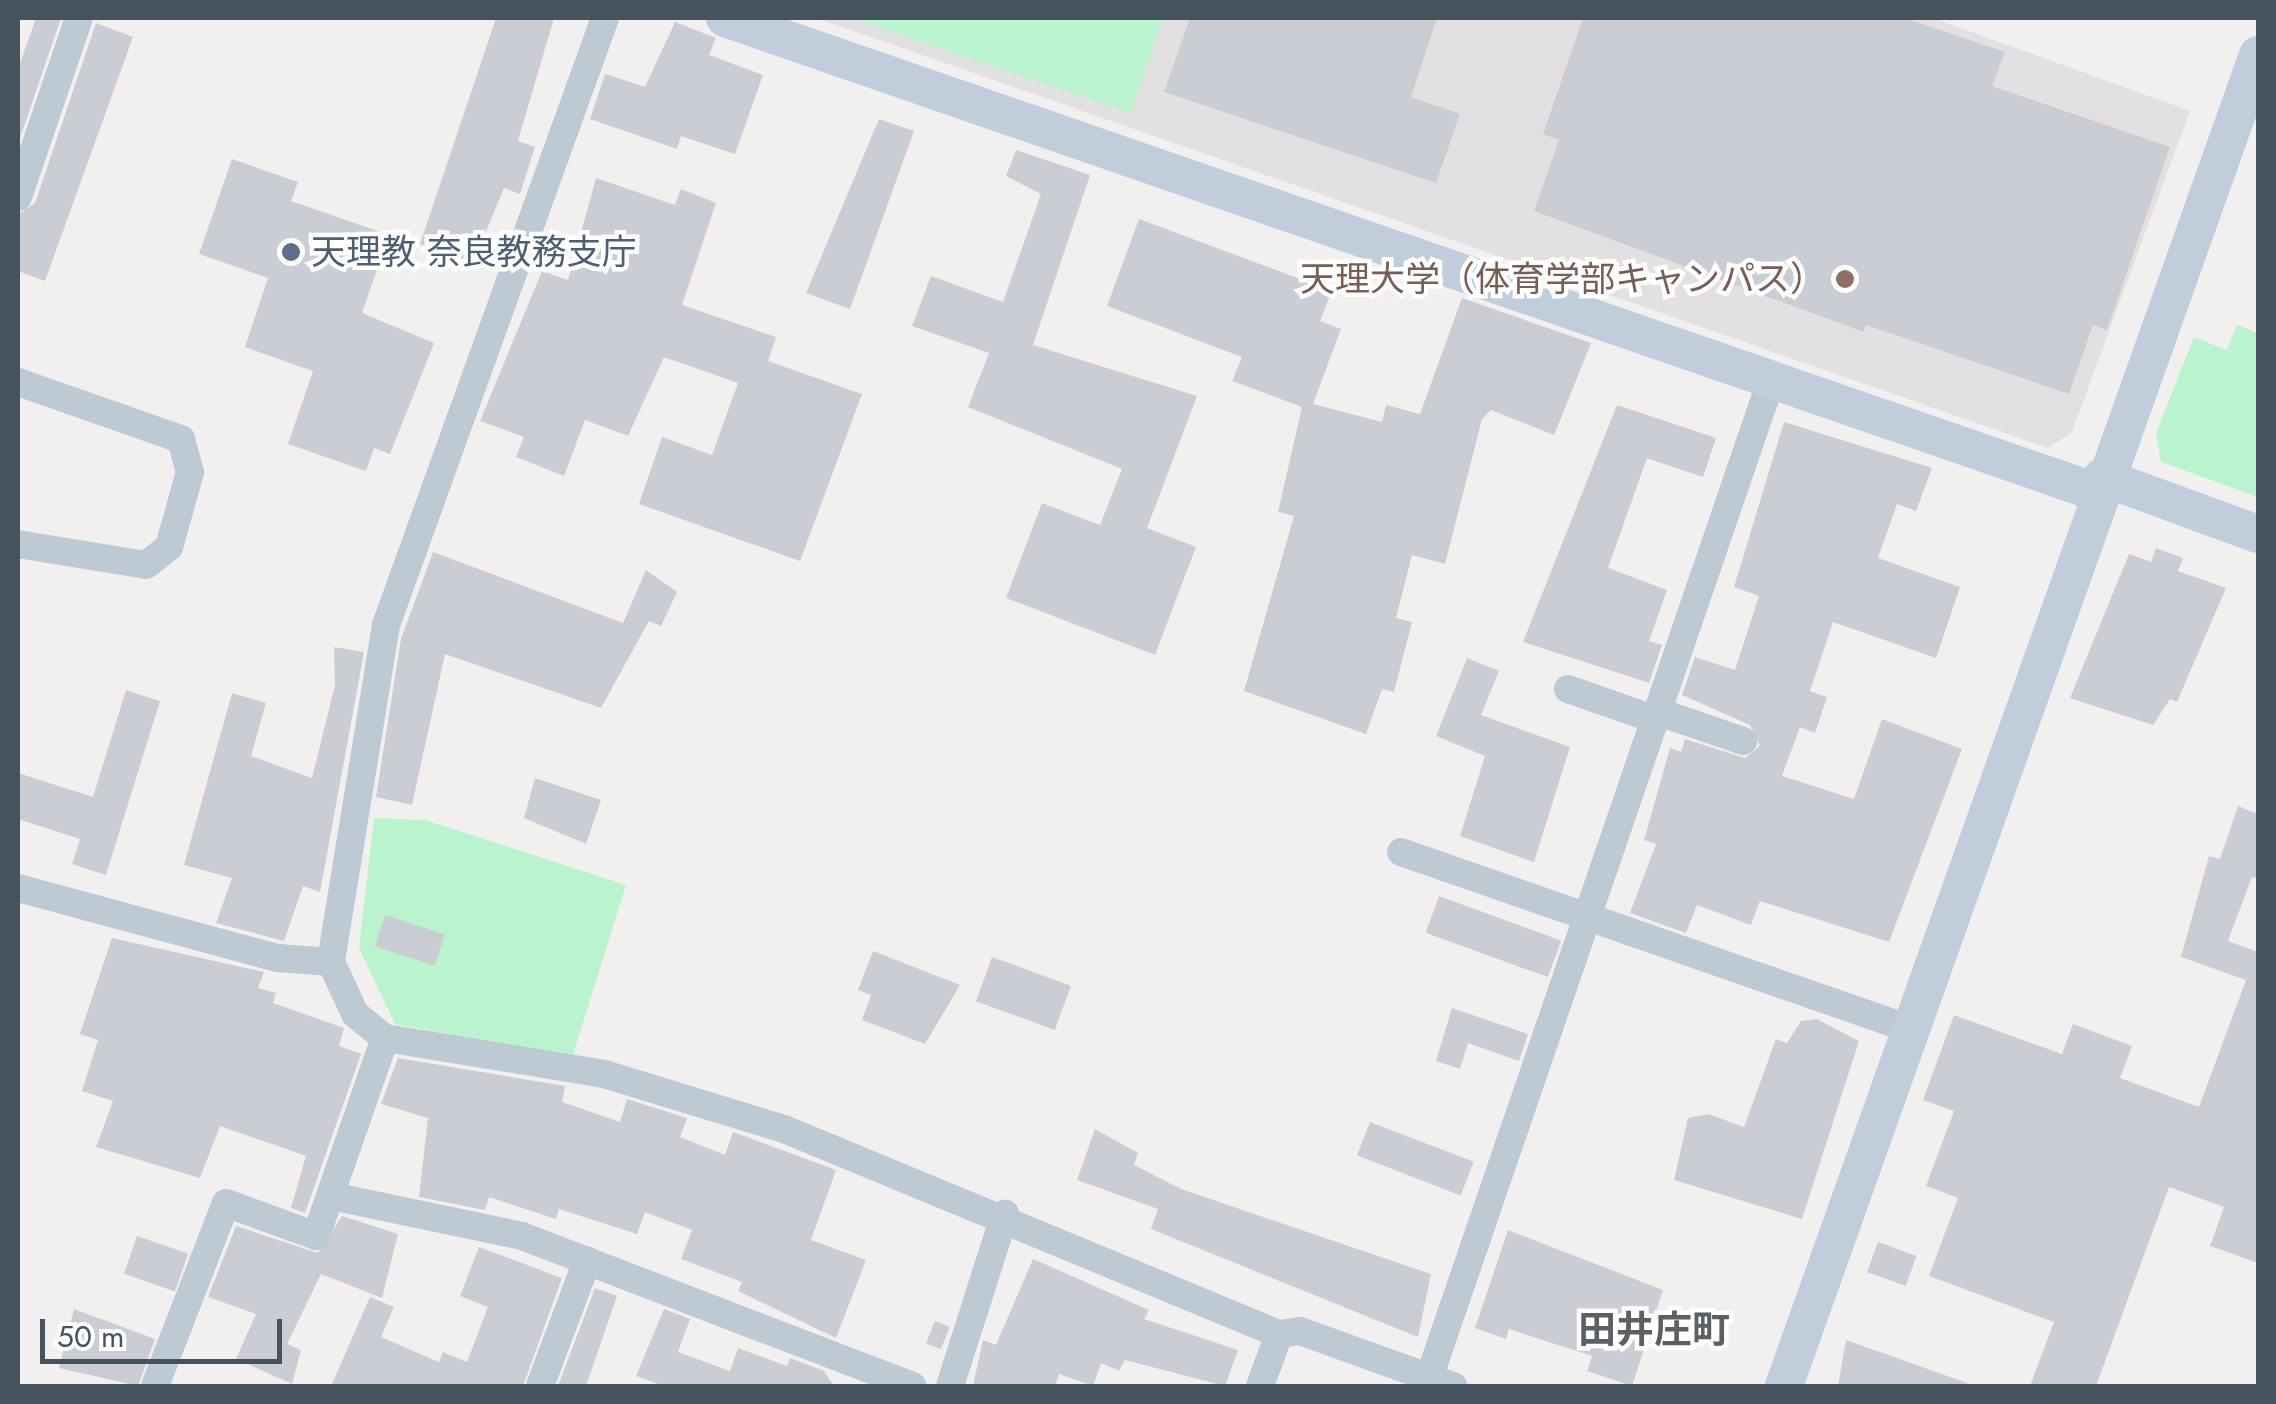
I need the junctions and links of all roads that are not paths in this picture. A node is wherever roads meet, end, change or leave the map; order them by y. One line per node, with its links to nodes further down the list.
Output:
1 (78, 18): 5 (street)
2 (605, 18): 17 (street)
3 (724, 18): 6 (street)
4 (2258, 55): 8 (street)
5 (18, 197)
6 (1771, 381): 8 (street); 12 (street)
7 (18, 382): 10 (street)
8 (2099, 484): 9 (street); 18 (street)
9 (2258, 534)
10 (18, 544)
11 (1568, 689): 12 (street)
12 (1657, 716): 13 (street); 16 (street)
13 (1743, 741)
14 (1402, 852): 16 (street)
15 (18, 888): 17 (street)
16 (1588, 920): 18 (street); 25 (street)
17 (331, 962): 19 (street)
18 (1907, 1028): 31 (street)
19 (385, 1038): 20 (street); 21 (street)
20 (336, 1196): 22 (street); 26 (street)
21 (1005, 1214): 23 (street); 29 (street)
22 (587, 1261): 24 (street); 27 (street)
23 (1279, 1334): 25 (street); 30 (street)
24 (860, 1377): 28 (street)
25 (1441, 1382)
26 (155, 1386)
27 (540, 1386)
28 (912, 1386)
29 (950, 1386)
30 (1260, 1386)
31 (1784, 1386)

